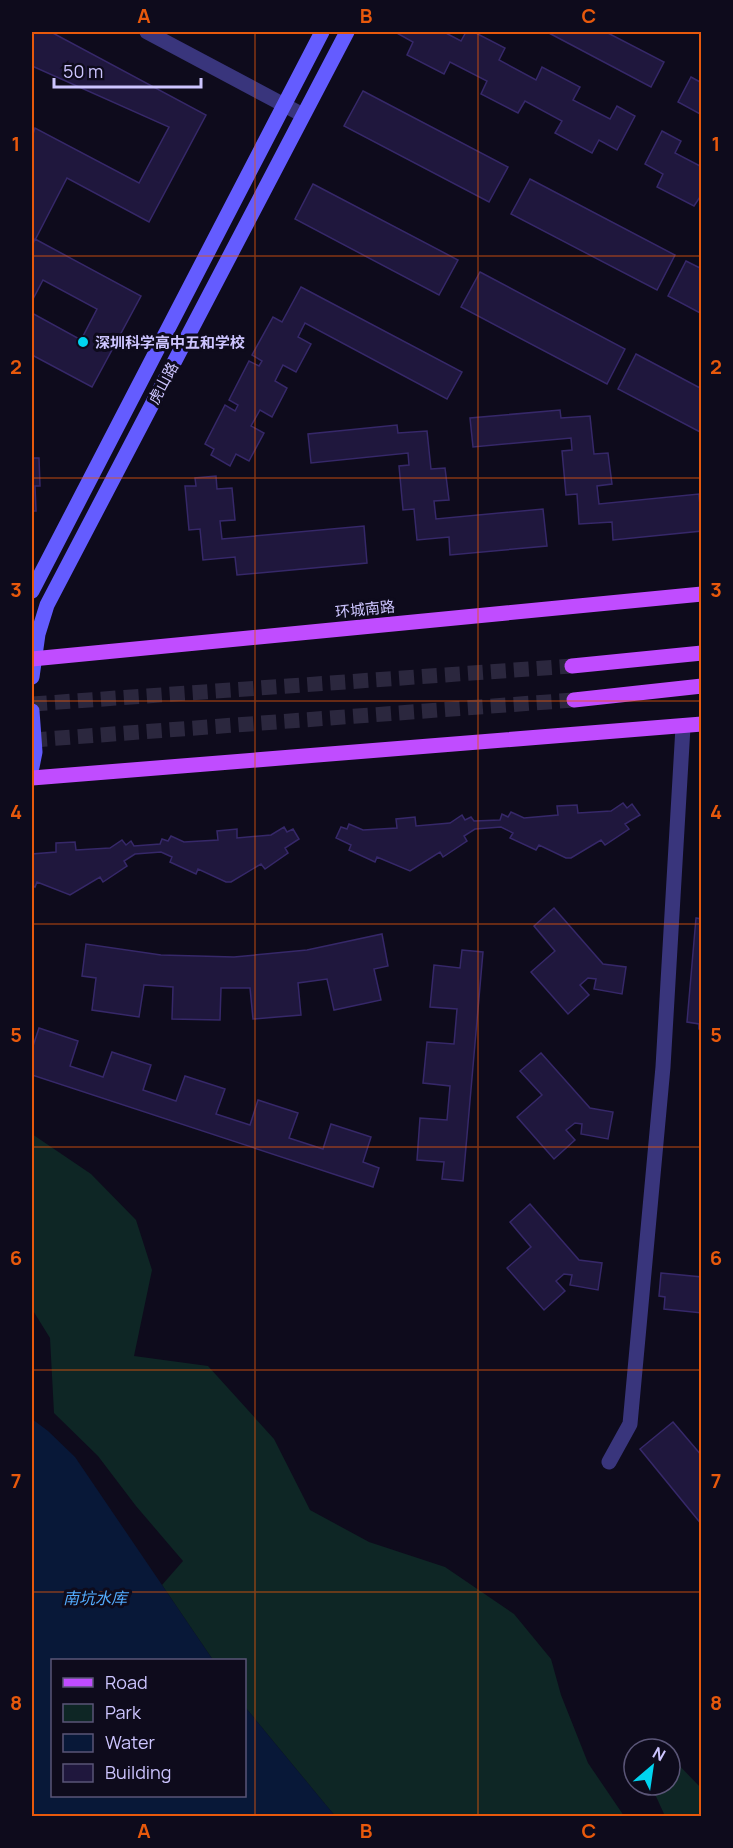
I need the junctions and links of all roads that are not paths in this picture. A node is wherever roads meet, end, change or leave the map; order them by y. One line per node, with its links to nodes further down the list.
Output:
1 (147, 32): 4 (street)
2 (322, 32): 4 (street, 虎山路)
3 (347, 32): 5 (street, 虎山路)
4 (284, 104): 5 (street); 6 (street, 虎山路)
5 (303, 114): 9 (street, 虎山路)
6 (32, 591)
7 (702, 594): 9 (main road, 环城南路)
8 (702, 653): 10 (main road)
9 (32, 659): 11 (street, 虎山路)
10 (572, 666)
11 (32, 677)
12 (702, 686): 13 (main road)
13 (574, 700)
14 (32, 711): 17 (street)
15 (702, 724): 16 (main road)
16 (683, 727): 18 (main road); 19 (street)
17 (32, 767)
18 (32, 778)
19 (609, 1462)

